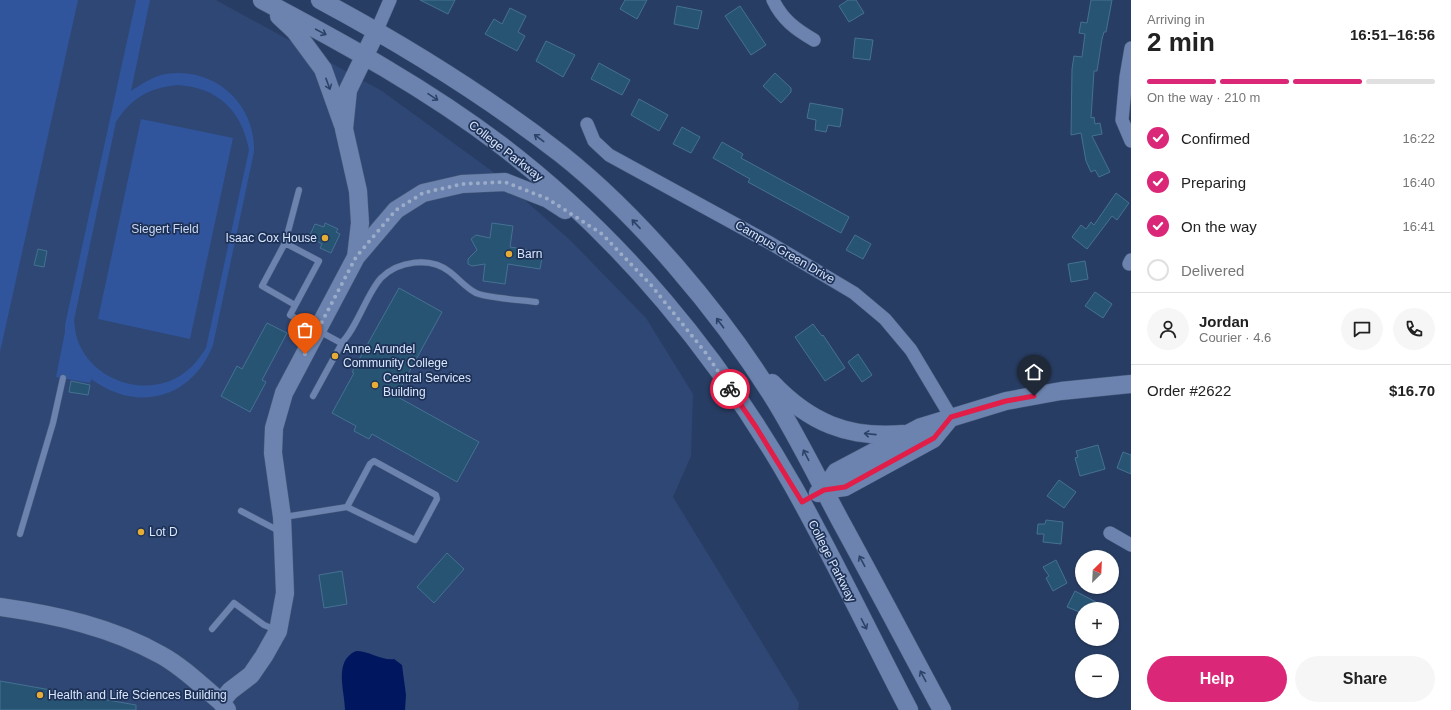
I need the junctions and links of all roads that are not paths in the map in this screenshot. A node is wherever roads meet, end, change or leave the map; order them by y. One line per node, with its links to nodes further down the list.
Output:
1 (261, 0): 8 (main road, College Parkway, one-way to 8); 10 (main road, one-way to 10)
2 (320, 0): 5 (main road)
3 (390, 0): 5 (street)
4 (773, 0): 6 (street)
5 (377, 30): 8 (main road); 20 (main road, one-way to 5)
6 (814, 40)
7 (1131, 48): 11 (street)
8 (364, 55): 10 (main road); 13 (main road, College Parkway, one-way to 13)
9 (587, 124): 24 (street, Campus Green Drive)
10 (344, 129): 15 (main road)
11 (1131, 141)
12 (299, 190): 14 (lane)
13 (602, 234): 15 (main road); 27 (main road, College Parkway)
14 (285, 243): 17 (lane); 17 (lane)
15 (356, 257): 18 (main road)
16 (536, 302): 19 (lane)
17 (295, 305): 18 (lane)
18 (318, 331): 19 (lane); 30 (main road)
19 (342, 343): 23 (lane)
20 (738, 347): 25 (main road, one-way to 20); 26 (main road, one-way to 20)
21 (64, 378): 31 (lane)
22 (1131, 384): 24 (main road)
23 (313, 396)
24 (951, 417): 25 (main road); 26 (main road)
25 (909, 433): 26 (main road)
26 (824, 490): 27 (main road); 39 (main road, one-way to 26)
27 (802, 502): 38 (main road, College Parkway, one-way to 38)
28 (347, 507): 28 (lane); 30 (lane)
29 (242, 511): 30 (lane)
30 (282, 525): 36 (main road)
31 (20, 534)
32 (1110, 534): 33 (street)
33 (1131, 545)
34 (0, 607): 37 (main road)
35 (212, 629): 36 (lane)
36 (278, 631): 37 (main road)
37 (224, 706)
38 (909, 710)
39 (942, 710)

